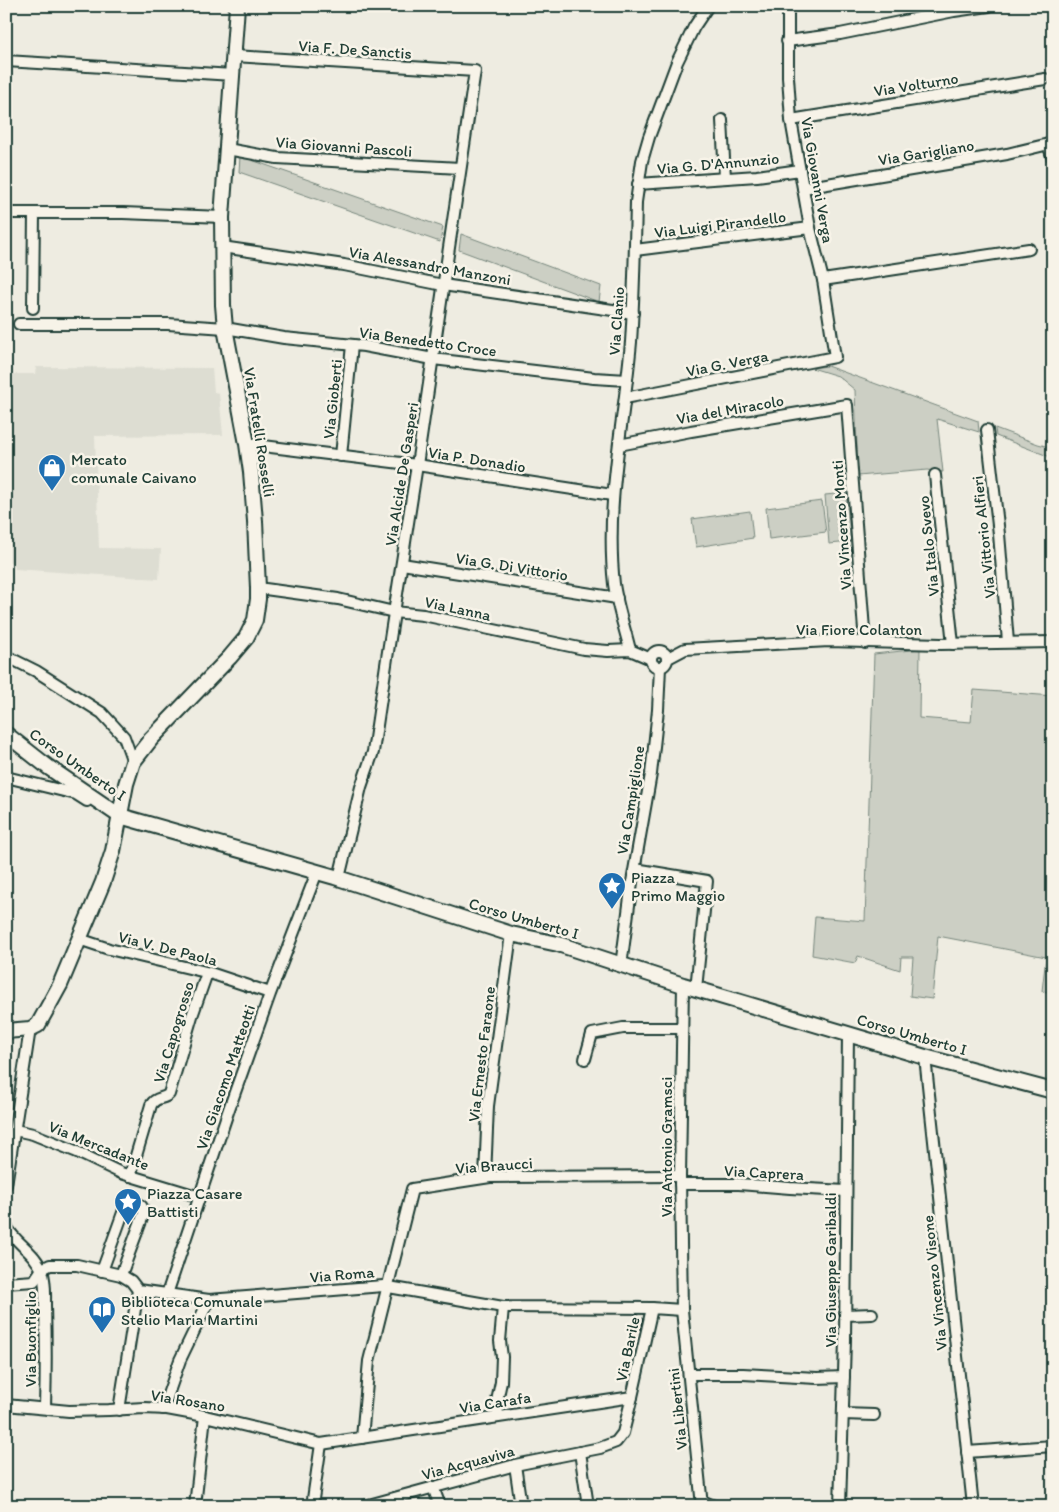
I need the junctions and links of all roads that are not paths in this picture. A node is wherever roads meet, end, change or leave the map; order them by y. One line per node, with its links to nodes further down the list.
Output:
1 (237, 6): 6 (main road, Via Fratelli Rosselli)
2 (708, 6): 19 (street, Via Clanio)
3 (788, 6): 5 (street, Via Giovanni Verga)
4 (989, 6): 5 (street)
5 (787, 41): 12 (street, Via Giovanni Verga)
6 (234, 56): 8 (street, Via F. De Sanctis); 9 (main road, Via Fratelli Rosselli)
7 (6, 61): 9 (street)
8 (475, 70): 16 (street, Via Alcide De Gasperi)
9 (233, 75): 14 (main road, Via Fratelli Rosselli)
10 (1046, 79): 12 (street, Via Volturno)
11 (722, 120): 18 (street)
12 (791, 120): 17 (street, Via Giovanni Verga)
13 (1050, 143): 15 (street); 20 (street, Via Garigliano)
14 (227, 149): 16 (street, Via Giovanni Pascoli); 23 (main road, Via Fratelli Rosselli)
15 (1053, 159)
16 (460, 168): 29 (street, Via Alcide De Gasperi)
17 (800, 170): 18 (street, Via G. D'Annunzio); 20 (street, Via Giovanni Verga)
18 (725, 178): 19 (street, Via G. D'Annunzio)
19 (638, 184): 27 (street, Via Clanio)
20 (803, 188): 24 (street, Via Giovanni Verga)
21 (6, 213): 22 (street)
22 (34, 213): 23 (street); 30 (street)
23 (222, 217): 25 (main road, Via Fratelli Rosselli)
24 (810, 228): 27 (street, Via Luigi Pirandello); 28 (street, Via Giovanni Verga)
25 (222, 247): 29 (street, Via Alessandro Manzoni); 33 (main road, Via Fratelli Rosselli)
26 (1030, 249): 28 (street)
27 (634, 250): 31 (street, Via Clanio)
28 (823, 280): 35 (street, Via Giovanni Verga)
29 (443, 285): 31 (street, Via Alessandro Manzoni); 36 (street, Via Alcide De Gasperi)
30 (33, 308)
31 (632, 313): 37 (street, Via Clanio)
32 (19, 324): 33 (street, Via Benedetto Croce)
33 (225, 328): 34 (street, Via Benedetto Croce); 41 (main road, Via Fratelli Rosselli)
34 (352, 345): 36 (street, Via Benedetto Croce); 43 (street, Via Gioberti)
35 (835, 357): 38 (street, Via G. Verga)
36 (433, 359): 37 (street, Via Benedetto Croce); 44 (street, Via Alcide De Gasperi)
37 (627, 380): 38 (street, Via Clanio)
38 (625, 398): 42 (street, Via Clanio)
39 (847, 404): 42 (street, Via del Miracolo); 53 (street, Via Vincenzo Monti)
40 (987, 430): 51 (street, Via Vittorio Alfieri)
41 (247, 444): 43 (street, Via P. Donadio); 48 (main road, Via Fratelli Rosselli)
42 (619, 444): 46 (street, Via Clanio)
43 (341, 456): 44 (street, Via P. Donadio)
44 (417, 465): 46 (street, Via P. Donadio); 47 (street, Via Alcide De Gasperi)
45 (935, 475): 54 (street, Via Italo Svevo)
46 (612, 495): 49 (street, Via Clanio)
47 (402, 564): 49 (street, Via G. Di Vittorio); 50 (street, Via Alcide De Gasperi)
48 (258, 588): 50 (street, Via Lanna); 61 (main road, Via Fratelli Rosselli)
49 (617, 598): 55 (street, Via Clanio)
50 (394, 612): 55 (street, Via Lanna); 66 (street, Via Alcide De Gasperi)
51 (1008, 642): 52 (street, Via Fiore Colanton); 54 (street, Via Fiore Colanton)
52 (1053, 642)
53 (865, 643): 54 (street, Via Fiore Colanton); 57 (street, Via Fiore Colanton)
54 (953, 644)
55 (630, 650): 58 (street, Via Lanna)
56 (6, 656): 61 (street)
57 (668, 658): 58 (street); 59 (street)
58 (651, 659): 59 (street)
59 (660, 668): 64 (street, Via Campiglione)
60 (6, 734): 63 (main road, Corso Umberto I)
61 (133, 762): 63 (main road, Via Fratelli Rosselli)
62 (6, 777): 63 (street)
63 (120, 816): 65 (main road, Corso Umberto I); 68 (main road, Via Fratelli Rosselli)
64 (635, 869): 69 (street, Via Campiglione); 71 (street, Via Antonio Gramsci)
65 (318, 872): 66 (main road, Corso Umberto I); 72 (street, Via Giacomo Matteotti)
66 (339, 878): 67 (main road, Corso Umberto I)
67 (511, 934): 69 (main road, Corso Umberto I); 82 (street, Via Ernesto Faraone)
68 (79, 940): 70 (street, Via V. De Paola); 74 (main road, Via Fratelli Rosselli)
69 (621, 966): 71 (main road, Corso Umberto I)
70 (207, 972): 72 (street, Via V. De Paola); 81 (street, Via Capogrosso)
71 (690, 987): 73 (street, Via Antonio Gramsci); 76 (main road, Corso Umberto I)
72 (270, 993): 86 (street, Via Giacomo Matteotti)
73 (682, 1028): 78 (street); 83 (street, Via Antonio Gramsci)
74 (30, 1030): 75 (main road); 80 (street)
75 (6, 1031)
76 (848, 1034): 77 (main road, Corso Umberto I); 85 (street, Via Giuseppe Garibaldi)
77 (924, 1057): 79 (main road, Corso Umberto I); 116 (street, Via Vincenzo Visone)
78 (585, 1059)
79 (1053, 1091)
80 (15, 1130): 81 (street, Via Mercadante); 84 (street)
81 (130, 1176): 86 (street, Via Mercadante)
82 (485, 1178): 83 (street, Via Braucci); 92 (street, Via Braucci)
83 (680, 1180): 85 (street, Via Caprera); 98 (street, Via Antonio Gramsci)
84 (6, 1185)
85 (846, 1191): 100 (street, Via Giuseppe Garibaldi)
86 (200, 1197): 94 (street, Via Giacomo Matteotti)
87 (6, 1226): 88 (street)
88 (42, 1269): 89 (street); 91 (street); 105 (street, Via Buonfiglio)
89 (102, 1271): 90 (street); 90 (street)
90 (121, 1275): 93 (street)
91 (6, 1283)
92 (388, 1287): 95 (street, Via Roma); 96 (street, Via Roma); 112 (street)
93 (138, 1290): 94 (street, Via Roma); 107 (street)
94 (167, 1294): 95 (street, Via Roma)
95 (209, 1300): 106 (street)
96 (503, 1307): 97 (street, Via Roma); 111 (street)
97 (652, 1308): 98 (street, Via Barile); 103 (street, Via Barile)
98 (682, 1310): 101 (street, Via Libertini)
99 (872, 1314): 100 (street)
100 (845, 1315): 102 (street, Via Giuseppe Garibaldi)
101 (689, 1374): 102 (street); 119 (street, Via Libertini)
102 (844, 1377): 108 (street, Via Giuseppe Garibaldi)
103 (632, 1397): 111 (street, Via Carafa); 115 (street, Via Acquaviva)
104 (6, 1405): 105 (street, Via Rosano)
105 (45, 1408): 107 (street, Via Rosano)
106 (163, 1409): 107 (street, Via Rosano); 110 (street, Via Rosano)
107 (119, 1410)
108 (843, 1414): 109 (street); 127 (street, Via Giuseppe Garibaldi)
109 (874, 1415)
110 (205, 1416): 113 (street, Via Rosano); 120 (street)
111 (498, 1416): 112 (street, Via Carafa)
112 (362, 1438): 113 (street, Via Rosano)
113 (321, 1444): 121 (street)
114 (1053, 1446): 116 (street)
115 (580, 1452): 117 (street, Via Acquaviva); 125 (street)
116 (968, 1452): 128 (street, Via Vincenzo Visone)
117 (515, 1465): 118 (street, Via Acquaviva); 124 (street)
118 (433, 1487): 122 (street, Via Acquaviva); 123 (street)
119 (702, 1503): 126 (street)
120 (195, 1506)
121 (312, 1506)
122 (365, 1506)
123 (440, 1506)
124 (521, 1506)
125 (588, 1506)
126 (714, 1506)
127 (840, 1506)
128 (973, 1506)

